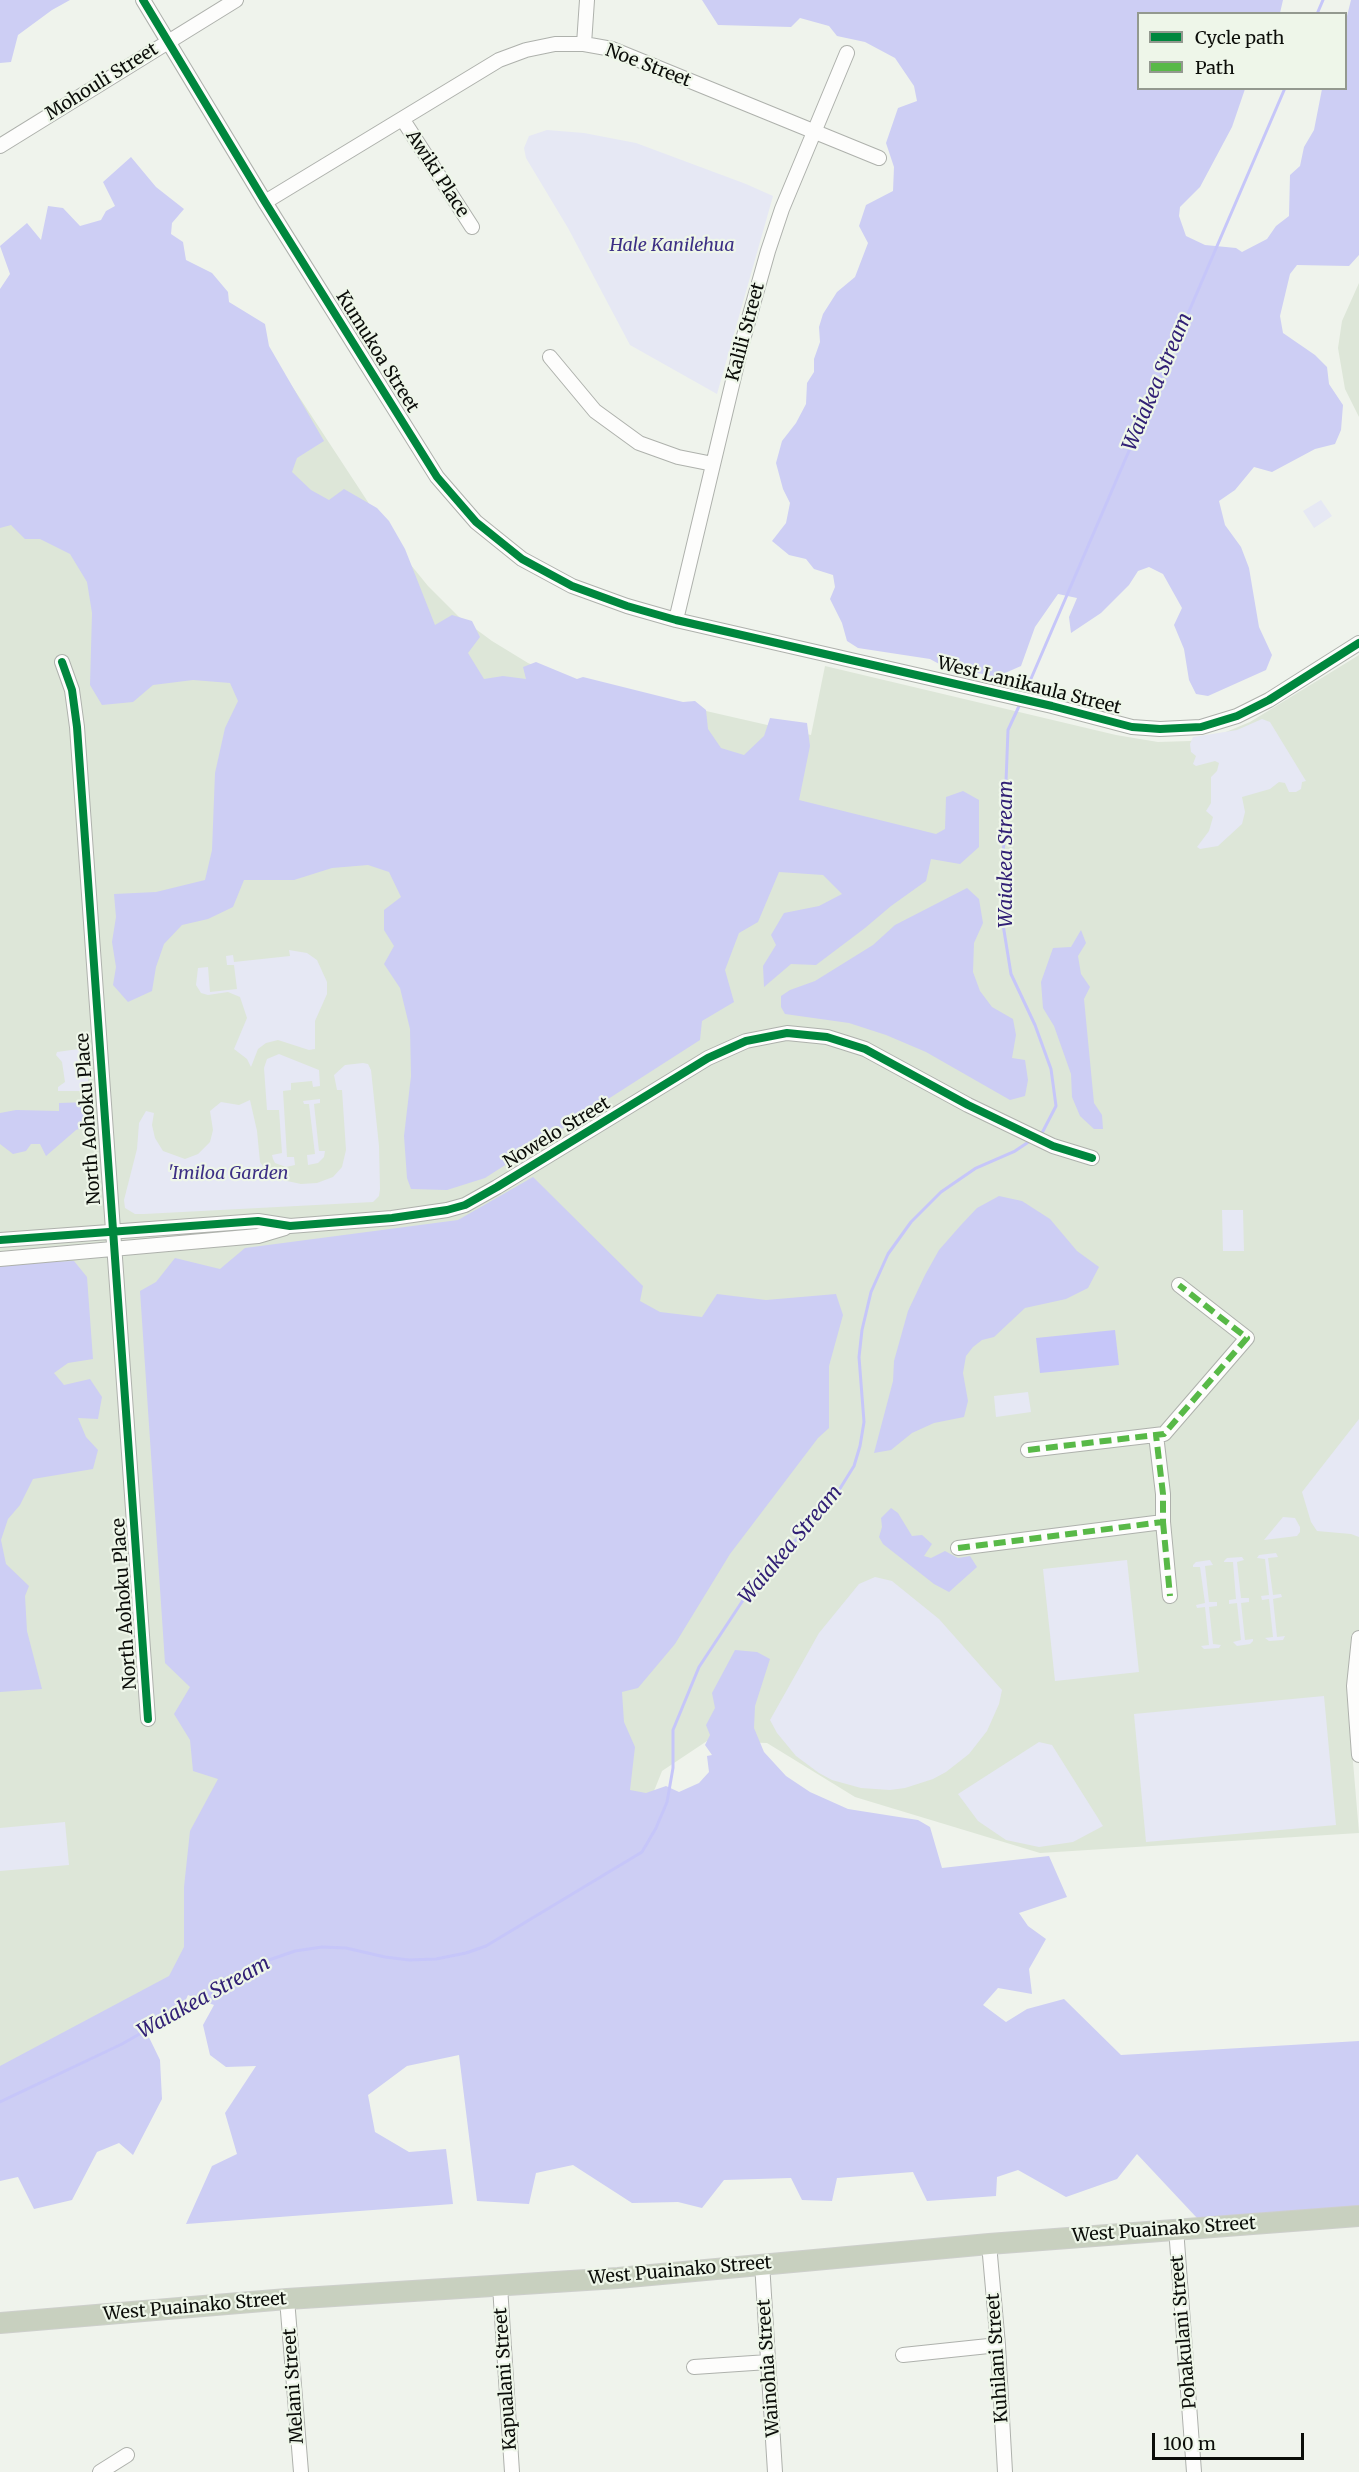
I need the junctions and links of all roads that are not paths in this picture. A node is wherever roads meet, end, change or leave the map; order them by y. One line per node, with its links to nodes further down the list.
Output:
1 (143, 0): 4 (street, Kumukoa Street)
2 (236, 0): 4 (street, Mohouli Street)
3 (587, 0): 5 (street)
4 (167, 41): 9 (street, Mohouli Street); 11 (street, Kumukoa Street)
5 (584, 44): 7 (street, Noe Street); 8 (street, Noe Street)
6 (847, 53): 8 (street, Kalili Street)
7 (403, 120): 11 (street, Noe Street); 12 (street, Awiki Place)
8 (813, 132): 10 (street, Noe Street); 14 (street, Kalili Street)
9 (0, 146)
10 (879, 158)
11 (265, 202): 15 (street, Kumukoa Street)
12 (472, 227)
13 (550, 357): 14 (street)
14 (713, 464): 15 (street, Kalili Street)
15 (676, 620): 16 (street, West Lanikaula Street)
16 (1359, 643)
17 (62, 662): 20 (street, North Aohoku Place)
18 (1092, 1158): 19 (street, Nowelo Street)
19 (290, 1226): 20 (street, Nowelo Street); 22 (street, Nowelo Street)
20 (112, 1232): 21 (street, Nowelo Street); 22 (street, North Aohoku Place)
21 (0, 1240)
22 (113, 1248): 23 (street, Nowelo Street); 31 (street, North Aohoku Place)
23 (0, 1259)
24 (1179, 1285): 25 (street)
25 (1156, 1435): 26 (street); 27 (street)
26 (1028, 1450)
27 (1163, 1522): 28 (street); 29 (street)
28 (958, 1548)
29 (1170, 1596)
30 (1359, 1638): 32 (street)
31 (148, 1719)
32 (1359, 1755)
33 (1359, 2216): 34 (highway, West Puainako Street)
34 (1176, 2228): 35 (highway, West Puainako Street); 50 (street, Pohakulani Street)
35 (989, 2244): 36 (highway, West Puainako Street); 40 (street, Kuhilani Street)
36 (762, 2264): 37 (highway, West Puainako Street); 42 (street, Wainohia Street)
37 (500, 2286): 38 (highway, West Puainako Street); 47 (street, Kapualani Street)
38 (287, 2299): 39 (highway, West Puainako Street); 46 (street, Melani Street)
39 (0, 2323)
40 (998, 2345): 41 (street); 49 (street, Kuhilani Street)
41 (903, 2355)
42 (768, 2362): 43 (street); 48 (street, Wainohia Street)
43 (694, 2367)
44 (127, 2455): 45 (street)
45 (100, 2472)
46 (301, 2472)
47 (512, 2472)
48 (775, 2472)
49 (1005, 2472)
50 (1194, 2472)

